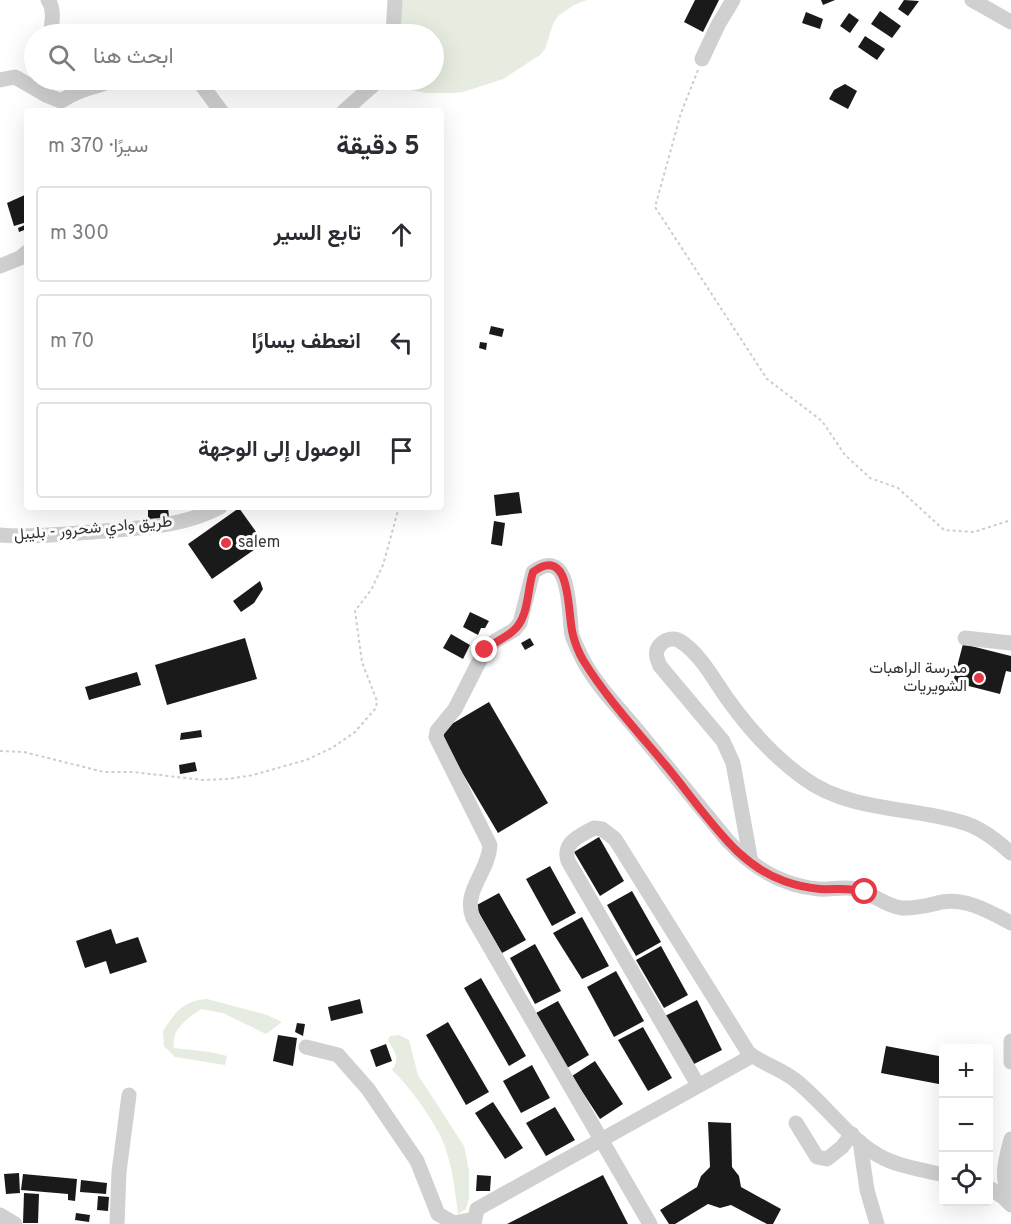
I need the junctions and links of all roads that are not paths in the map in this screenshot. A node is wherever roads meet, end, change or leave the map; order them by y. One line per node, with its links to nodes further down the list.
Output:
1 (48, 0): 6 (street)
2 (395, 0): 7 (street)
3 (733, 0): 8 (street)
4 (972, 0): 5 (street)
5 (1011, 21)
6 (51, 24)
7 (394, 24)
8 (702, 59)
9 (0, 80): 10 (street)
10 (24, 80)
11 (48, 90): 15 (street)
12 (81, 90): 15 (street)
13 (205, 90): 16 (street)
14 (368, 90): 17 (street)
15 (61, 106)
16 (219, 108)
17 (347, 108)
18 (24, 255): 19 (street)
19 (0, 266)
20 (214, 510): 21 (street, طريق وادي شحرور - بليبل)
21 (0, 535)
22 (965, 638): 23 (street)
23 (1011, 644)
24 (1011, 853): 25 (street)
25 (751, 862): 26 (street); 37 (street)
26 (980, 908): 27 (street); 28 (street)
27 (1011, 913)
28 (1011, 923)
29 (1011, 1041): 32 (street)
30 (306, 1047): 44 (street)
31 (753, 1056): 33 (street); 33 (street); 36 (street)
32 (1011, 1062)
33 (698, 1085): 37 (street)
34 (129, 1095): 46 (street)
35 (796, 1123): 36 (street)
36 (856, 1138): 39 (street); 48 (street)
37 (601, 1139): 44 (street); 47 (street)
38 (1011, 1139): 41 (street)
39 (939, 1174)
40 (993, 1190): 42 (street)
41 (1011, 1197)
42 (1011, 1205)
43 (0, 1215): 45 (street)
44 (474, 1221)
45 (15, 1224)
46 (117, 1224)
47 (650, 1224)
48 (877, 1224)

